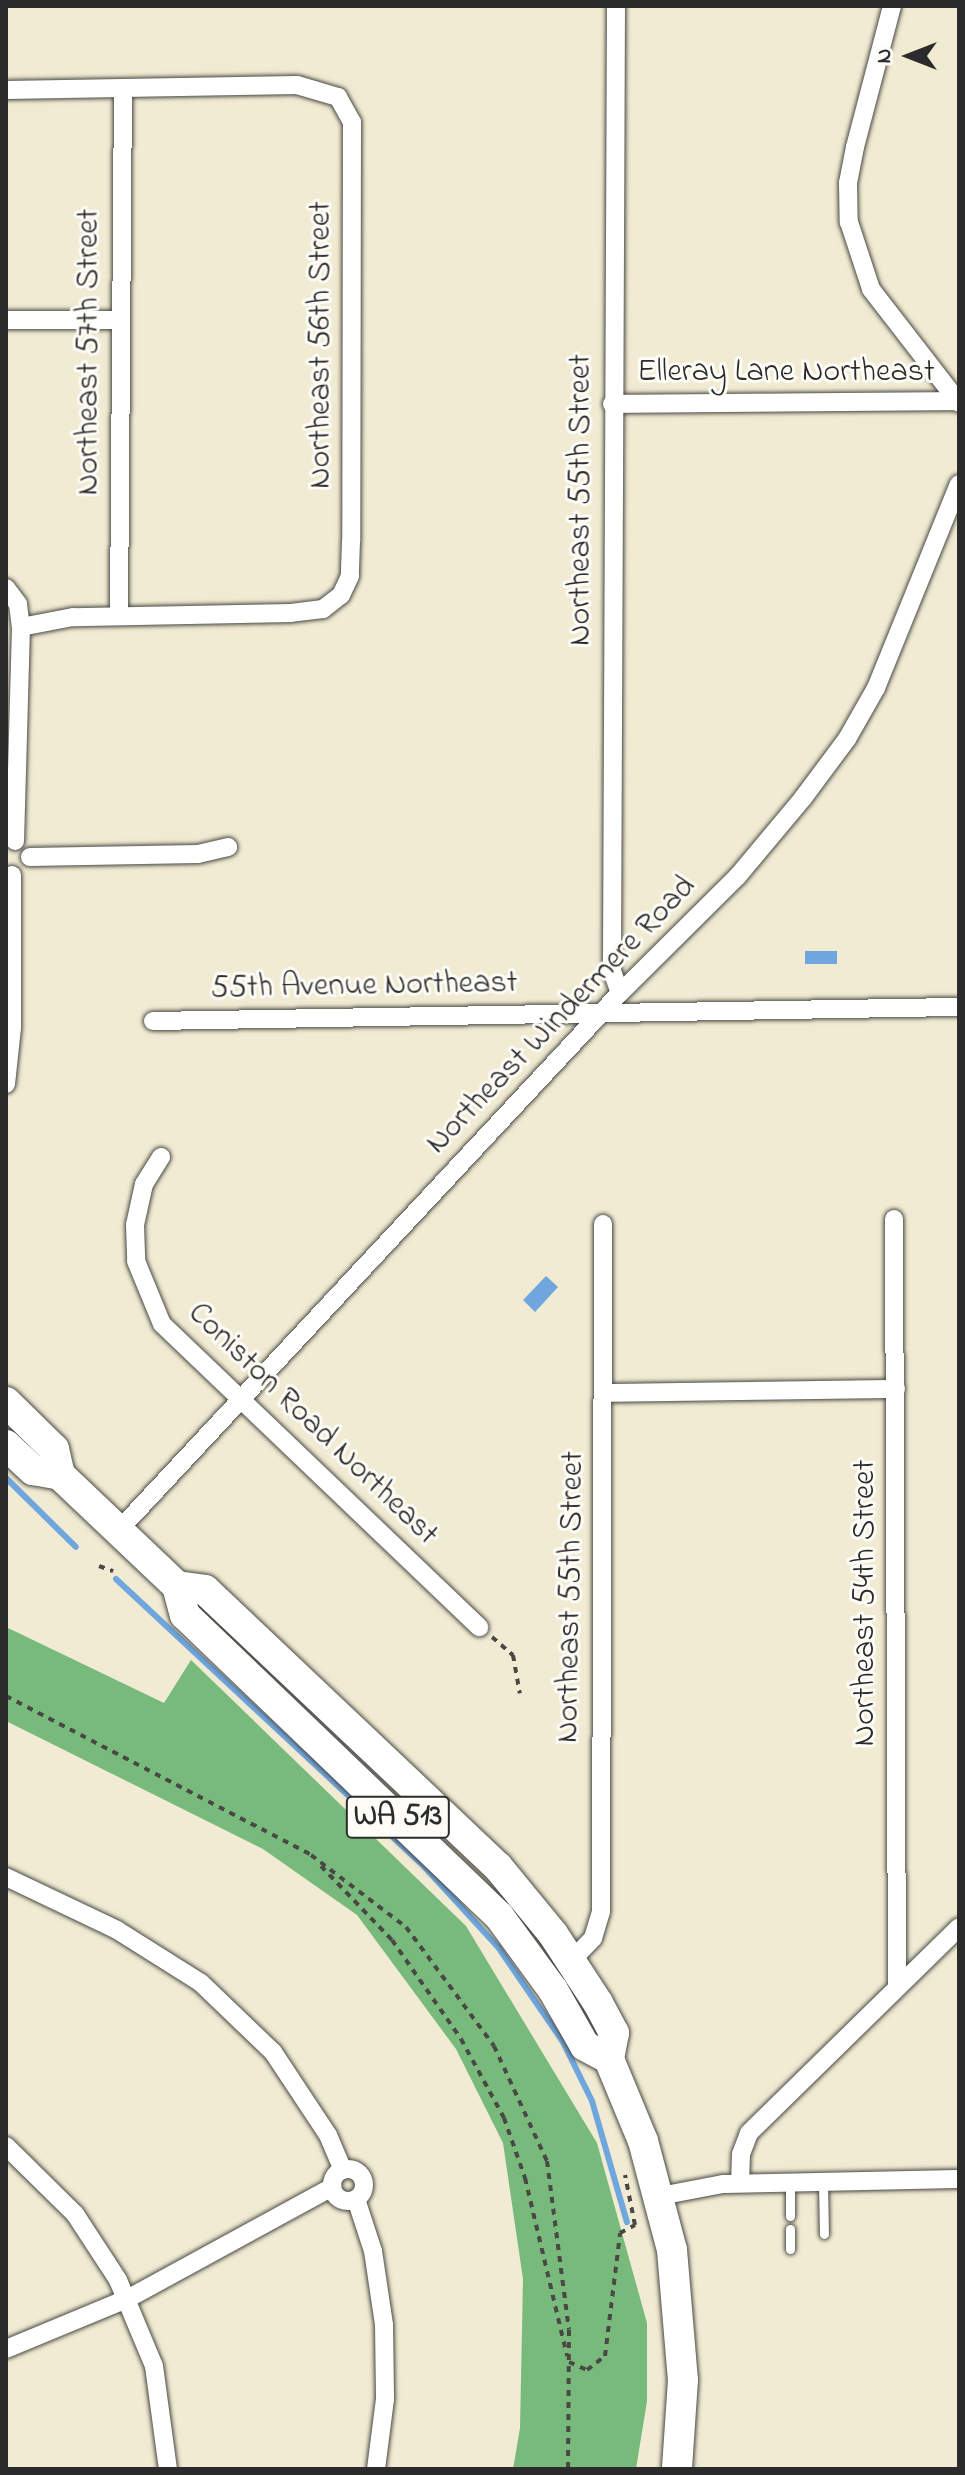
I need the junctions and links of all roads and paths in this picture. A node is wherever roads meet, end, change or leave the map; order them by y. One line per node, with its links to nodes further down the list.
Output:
1 (616, 6): 8 (street, Northeast 55th Street)
2 (892, 6): 7 (street)
3 (123, 89): 4 (street); 6 (street, Northeast 57th Street); 11 (street, Northeast 56th Street)
4 (6, 90)
5 (6, 320): 6 (street)
6 (120, 320): 11 (street, Northeast 57th Street)
7 (958, 402): 8 (street, Elleray Lane Northeast)
8 (612, 404): 18 (street, Northeast 55th Street)
9 (959, 484): 18 (street, Northeast Windermere Road)
10 (6, 588): 12 (street)
11 (119, 616): 12 (street)
12 (21, 627): 13 (street)
13 (10, 718): 14 (street)
14 (10, 841): 16 (street)
15 (228, 847): 16 (street)
16 (30, 857): 17 (street)
17 (9, 875): 22 (street)
18 (620, 993): 20 (street, Northeast Windermere Road)
19 (959, 1007): 20 (street, 55th Avenue Northeast)
20 (602, 1014): 21 (street, 55th Avenue Northeast); 29 (street, Northeast Windermere Road)
21 (153, 1021)
22 (9, 1028): 23 (street)
23 (6, 1084)
24 (161, 1157): 29 (street, Coniston Road Northeast)
25 (894, 1219): 27 (street, Northeast 54th Street)
26 (603, 1224): 28 (street, Northeast 55th Street)
27 (896, 1389): 28 (street); 45 (street, Northeast 54th Street)
28 (604, 1393): 44 (street, Northeast 55th Street)
29 (243, 1400): 33 (street, Northeast Windermere Road); 37 (street, Coniston Road Northeast)
30 (6, 1402): 32 (main road, WA 513)
31 (6, 1445): 32 (main road, WA 513)
32 (60, 1475): 33 (main road, WA 513)
33 (119, 1530): 36 (main road, WA 513)
34 (99, 1566): 35 (path)
35 (113, 1571)
36 (177, 1586): 44 (main road, WA 513); 46 (main road, WA 513)
37 (479, 1627)
38 (509, 1650): 39 (path)
39 (520, 1693)
40 (6, 1696): 41 (path)
41 (311, 1855): 63 (path); 63 (path)
42 (6, 1877): 48 (street)
43 (959, 1927): 45 (street)
44 (571, 1961): 46 (main road, WA 513)
45 (897, 1986): 51 (street)
46 (609, 2059): 55 (main road, WA 513)
47 (6, 2146): 61 (street)
48 (343, 2170): 54 (street); 56 (street)
49 (625, 2175): 63 (path)
50 (959, 2179): 53 (street)
51 (740, 2183): 52 (street); 55 (street)
52 (790, 2183): 53 (street); 57 (lane)
53 (823, 2183): 59 (lane)
54 (332, 2187): 56 (street); 61 (street)
55 (660, 2196): 67 (main road, WA 513)
56 (356, 2199): 65 (street)
57 (790, 2216)
58 (790, 2229): 60 (lane)
59 (824, 2234)
60 (790, 2249)
61 (127, 2299): 62 (street); 64 (street)
62 (6, 2349)
63 (569, 2362): 66 (path)
64 (168, 2469)
65 (376, 2469)
66 (568, 2469)
67 (677, 2469)

